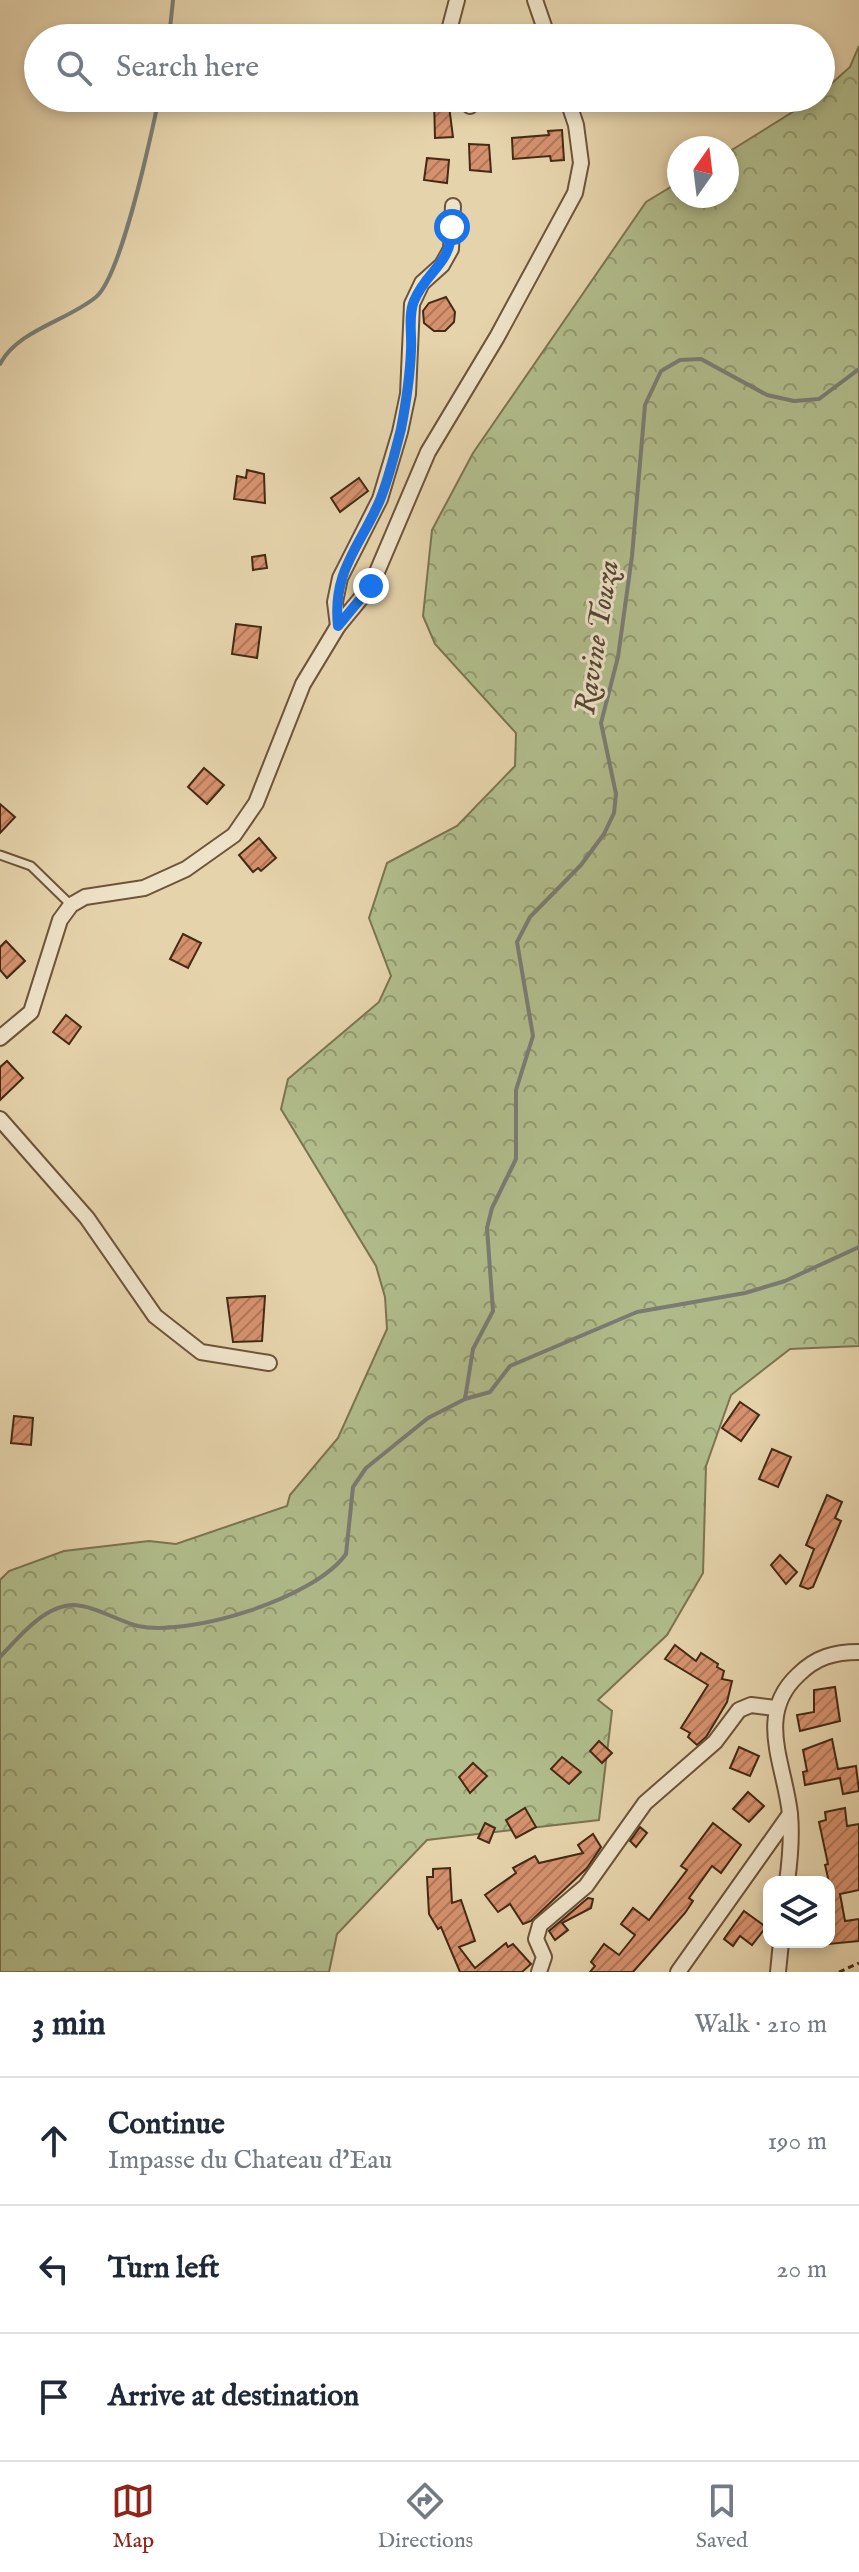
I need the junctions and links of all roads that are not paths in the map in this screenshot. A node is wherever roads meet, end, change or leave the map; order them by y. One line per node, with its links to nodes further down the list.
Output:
1 (457, 0): 3 (street)
2 (535, 0): 4 (street)
3 (451, 24)
4 (543, 24)
5 (572, 112): 7 (street)
6 (453, 206): 7 (street)
7 (338, 626): 9 (street)
8 (0, 855): 9 (lane)
9 (71, 905): 10 (street)
10 (0, 1038)
11 (0, 1119): 12 (street)
12 (269, 1363)
13 (859, 1652): 14 (street)
14 (775, 1708): 15 (street); 20 (street)
15 (790, 1814): 16 (street); 17 (street)
16 (760, 1856): 17 (street); 21 (street)
17 (789, 1866): 18 (street)
18 (788, 1876)
19 (780, 1948): 22 (street)
20 (539, 1972)
21 (678, 1972)
22 (778, 1972)

